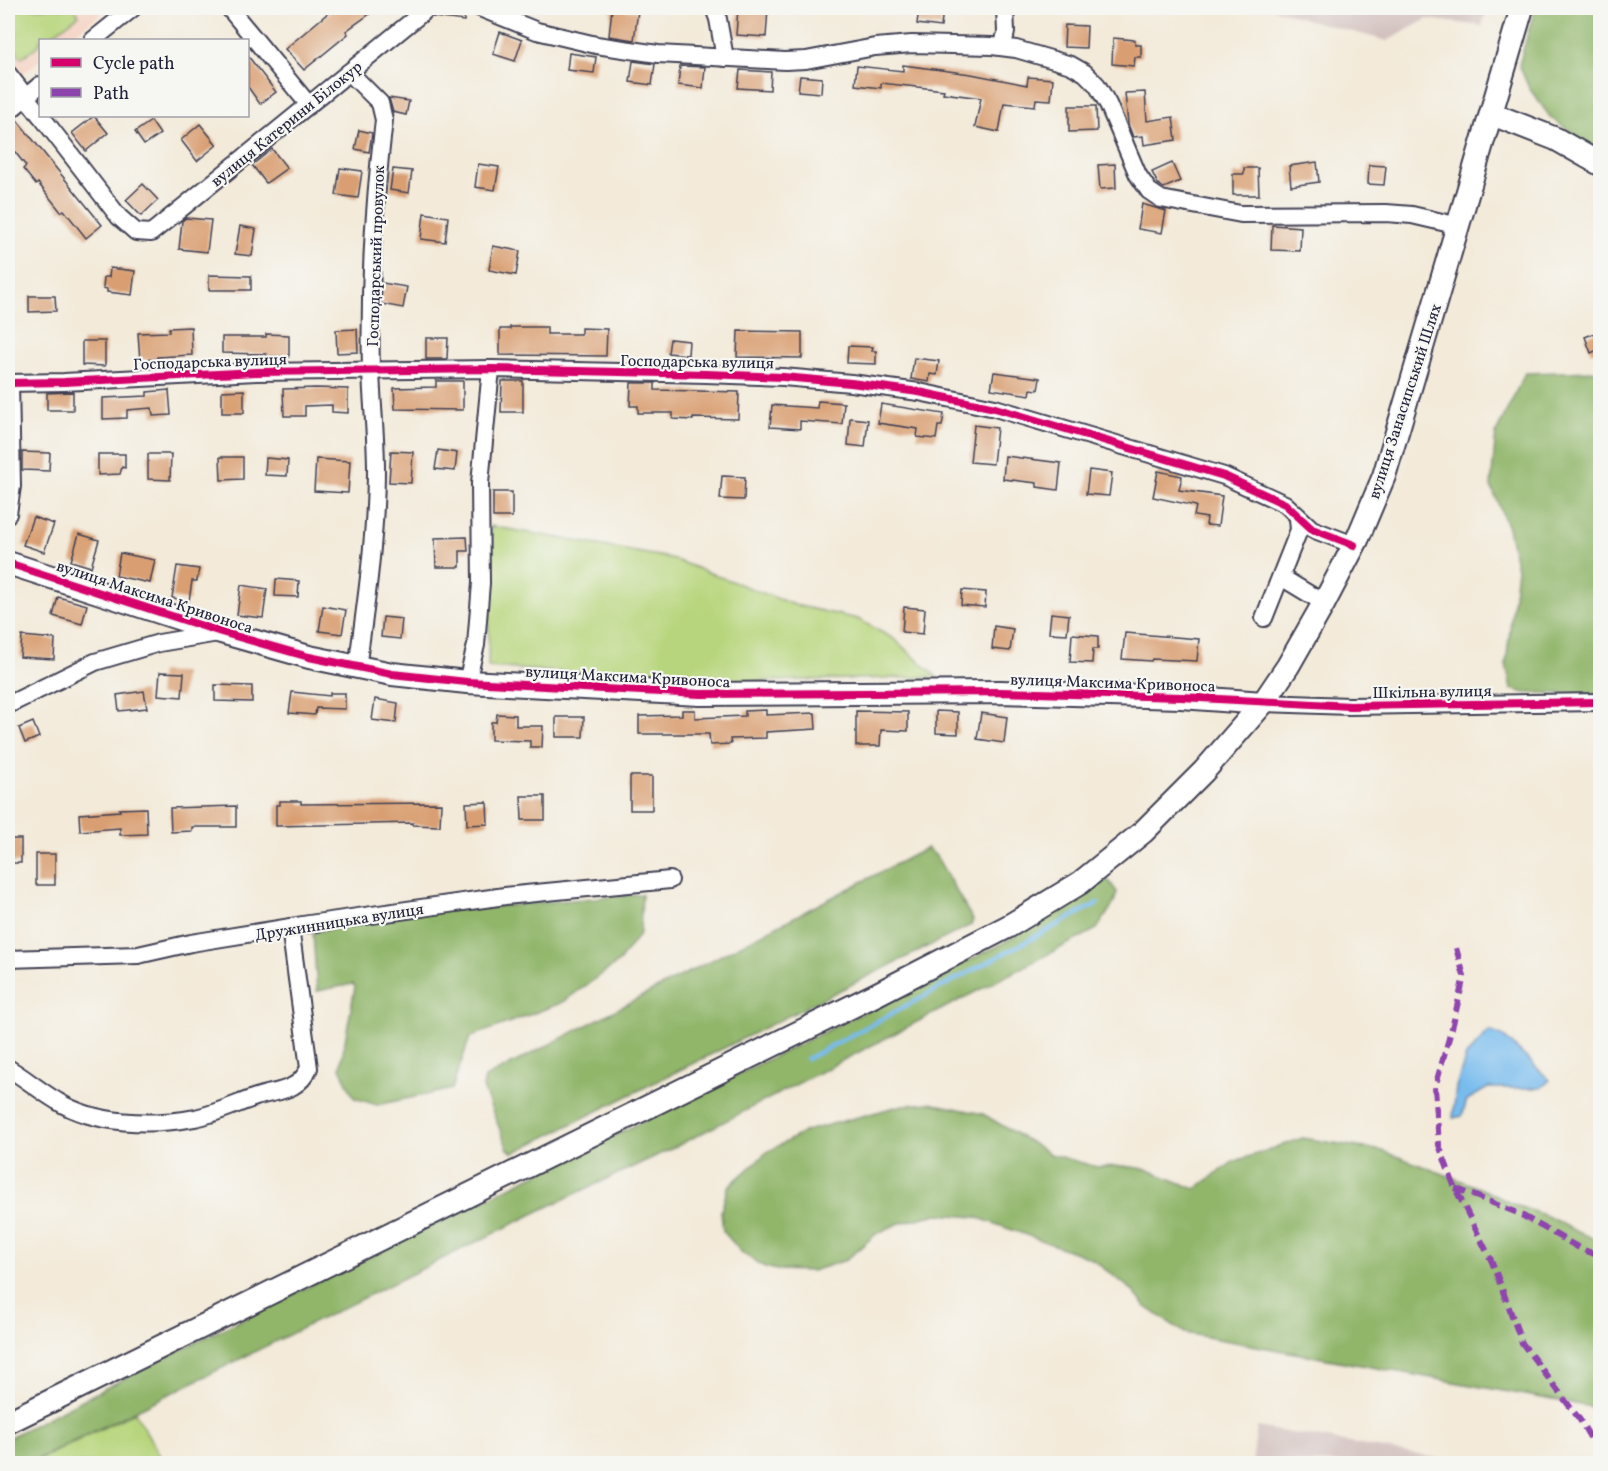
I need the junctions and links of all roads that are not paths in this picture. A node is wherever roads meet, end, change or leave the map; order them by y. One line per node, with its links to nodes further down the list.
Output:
1 (133, 8): 8 (street)
2 (229, 8): 15 (street)
3 (428, 8): 11 (street, вулиця Катерини Білокур)
4 (480, 8): 10 (street)
5 (714, 8): 10 (street)
6 (1005, 8): 9 (street)
7 (1522, 8): 18 (main road, вулиця Занасипський Шлях)
8 (94, 39)
9 (1003, 46): 10 (street); 21 (street)
10 (725, 58)
11 (349, 72): 15 (street, вулиця Катерини Білокур); 23 (street, Господарський провулок)
12 (8, 74): 14 (street)
13 (39, 86): 14 (street)
14 (26, 97): 16 (street); 17 (street)
15 (309, 105): 19 (street, вулиця Катерини Білокур)
16 (8, 112)
17 (39, 114)
18 (1492, 114): 20 (main road); 21 (main road, вулиця Занасипський Шлях)
19 (42, 117)
20 (1600, 164)
21 (1459, 226): 27 (main road, вулиця Занасипський Шлях)
22 (490, 369): 23 (street, Господарська вулиця); 26 (street, Господарська вулиця); 34 (street)
23 (371, 370): 24 (street, Господарська вулиця); 33 (street, Господарський провулок)
24 (9, 383): 25 (street)
25 (8, 514)
26 (1298, 518): 27 (street, Господарська вулиця); 29 (street)
27 (1354, 545): 30 (main road, вулиця Занасипський Шлях)
28 (8, 563): 32 (main road, вулиця Максима Кривоноса)
29 (1281, 577): 30 (street); 31 (street)
30 (1324, 603): 36 (main road, вулиця Занасипський Шлях)
31 (1264, 618)
32 (221, 632): 33 (main road, вулиця Максима Кривоноса); 37 (street)
33 (357, 668): 34 (main road, вулиця Максима Кривоноса)
34 (467, 682): 36 (main road, вулиця Максима Кривоноса)
35 (1600, 702): 36 (street, Шкільна вулиця)
36 (1263, 703): 42 (main road, вулиця Занасипський Шлях)
37 (8, 705)
38 (670, 880): 39 (street, Дружинницька вулиця)
39 (290, 927): 40 (street, Дружинницька вулиця); 41 (street)
40 (8, 959)
41 (8, 1068)
42 (8, 1422)

